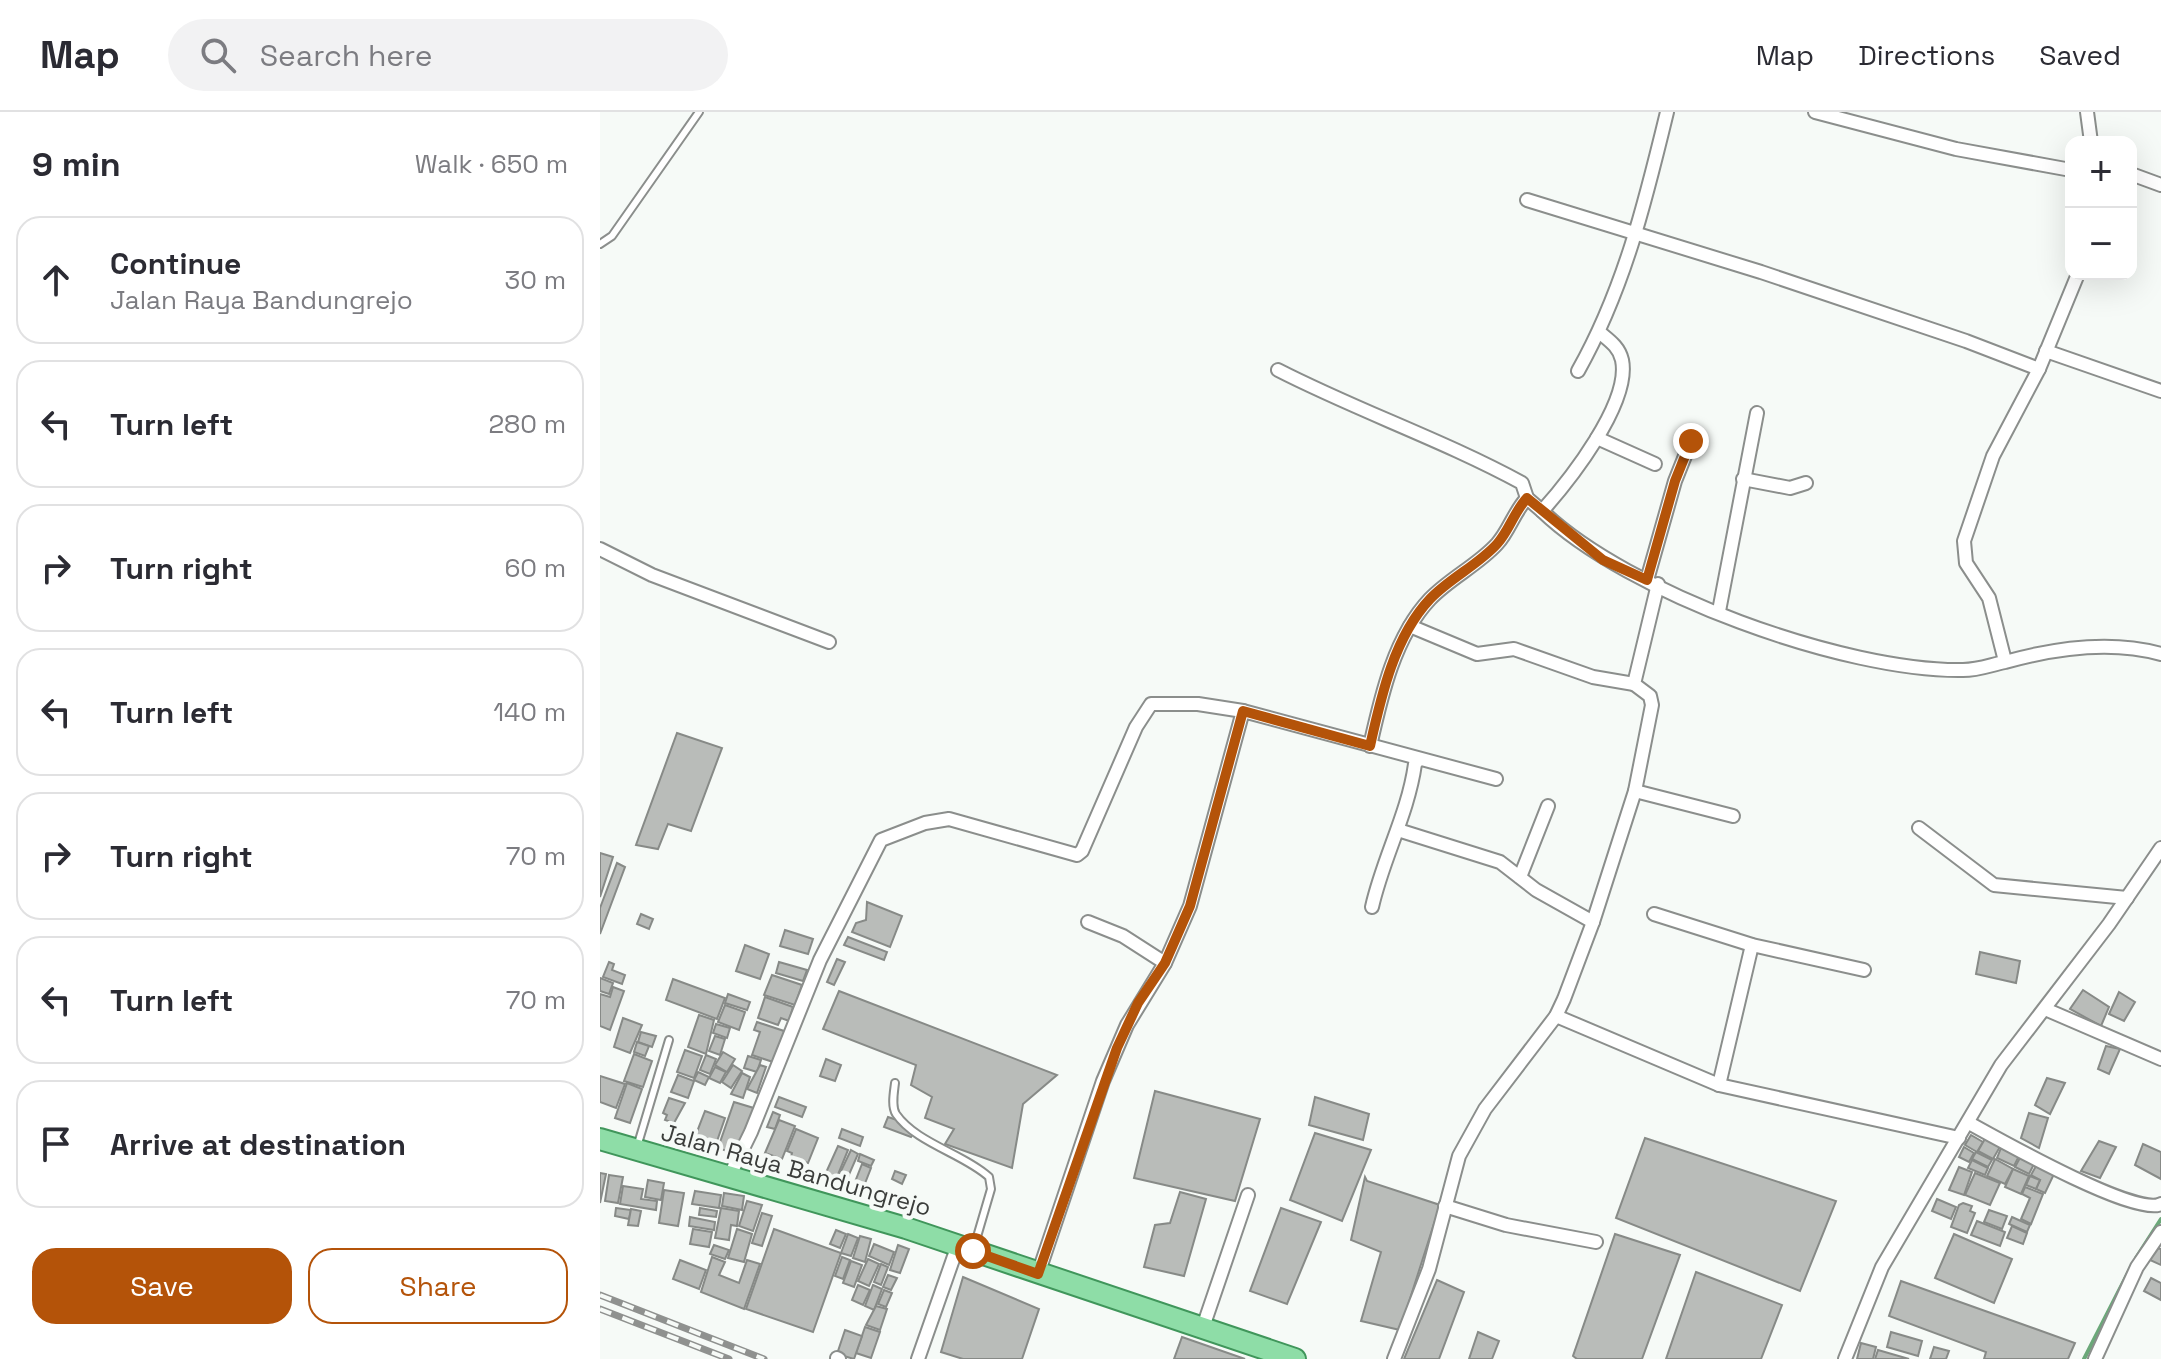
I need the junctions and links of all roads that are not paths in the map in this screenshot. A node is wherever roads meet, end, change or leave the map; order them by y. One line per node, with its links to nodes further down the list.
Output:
1 (699, 112): 11 (lane)
2 (1667, 112): 10 (street)
3 (1815, 112): 6 (street)
4 (2087, 112): 5 (street)
5 (2090, 136)
6 (2065, 169)
7 (2137, 176): 8 (street)
8 (2161, 185)
9 (1527, 200): 10 (street)
10 (1637, 236): 13 (street); 15 (street)
11 (600, 244)
12 (2076, 280): 14 (street)
13 (1599, 332): 17 (street); 20 (street)
14 (2046, 351): 15 (street); 18 (street)
15 (2039, 369): 33 (street)
16 (1278, 370): 25 (street)
17 (1578, 371)
18 (2161, 391)
19 (1757, 413): 23 (street)
20 (1597, 438): 22 (street); 26 (street)
21 (1691, 441): 28 (street)
22 (1655, 464)
23 (1743, 479): 24 (street); 29 (street)
24 (1806, 483)
25 (1527, 498): 26 (street); 30 (street)
26 (1542, 511): 28 (street)
27 (600, 549): 31 (street)
28 (1652, 582): 29 (street); 34 (street)
29 (1719, 611): 33 (street)
30 (1410, 626): 34 (street); 36 (street)
31 (829, 642)
32 (2161, 654): 33 (street)
33 (2005, 661)
34 (1634, 684): 39 (street)
35 (1243, 711): 36 (street); 52 (street); 64 (street)
36 (1370, 746): 37 (street)
37 (1419, 759): 38 (street); 43 (street)
38 (1496, 779)
39 (1635, 791): 41 (street); 50 (street)
40 (1548, 806): 45 (street)
41 (1733, 816)
42 (1919, 828): 46 (street)
43 (1398, 830): 45 (street); 47 (street)
44 (2161, 848): 46 (street)
45 (1520, 877): 50 (street)
46 (2127, 898): 54 (street)
47 (1372, 907)
48 (1654, 914): 51 (street)
49 (1088, 922): 52 (street)
50 (1593, 922): 55 (street)
51 (1752, 945): 53 (street); 59 (street)
52 (1165, 963): 71 (street)
53 (1864, 970)
54 (2045, 1009): 57 (street); 60 (street)
55 (1556, 1016): 59 (street); 66 (street)
56 (669, 1040): 63 (lane)
57 (2161, 1059)
58 (895, 1083): 70 (lane)
59 (1719, 1085): 61 (street)
60 (1969, 1123): 61 (street); 67 (street)
61 (1959, 1138): 76 (street)
62 (601, 1143): 63 (main road, Jalan Raya Bandungrejo)
63 (636, 1149): 64 (main road, Jalan Raya Bandungrejo)
64 (729, 1177): 70 (main road, Jalan Raya Bandungrejo)
65 (1248, 1195): 72 (street)
66 (1445, 1206): 69 (street); 75 (street)
67 (2159, 1211)
68 (2161, 1232): 77 (street)
69 (1596, 1242)
70 (965, 1248): 71 (main road, Jalan Raya Bandungrejo); 73 (street)
71 (1038, 1274): 72 (main road, Jalan Raya Bandungrejo)
72 (1202, 1330): 74 (main road, Jalan Raya Bandungrejo)
73 (918, 1359)
74 (1295, 1359)
75 (1394, 1359)
76 (1845, 1359)
77 (2095, 1359)

